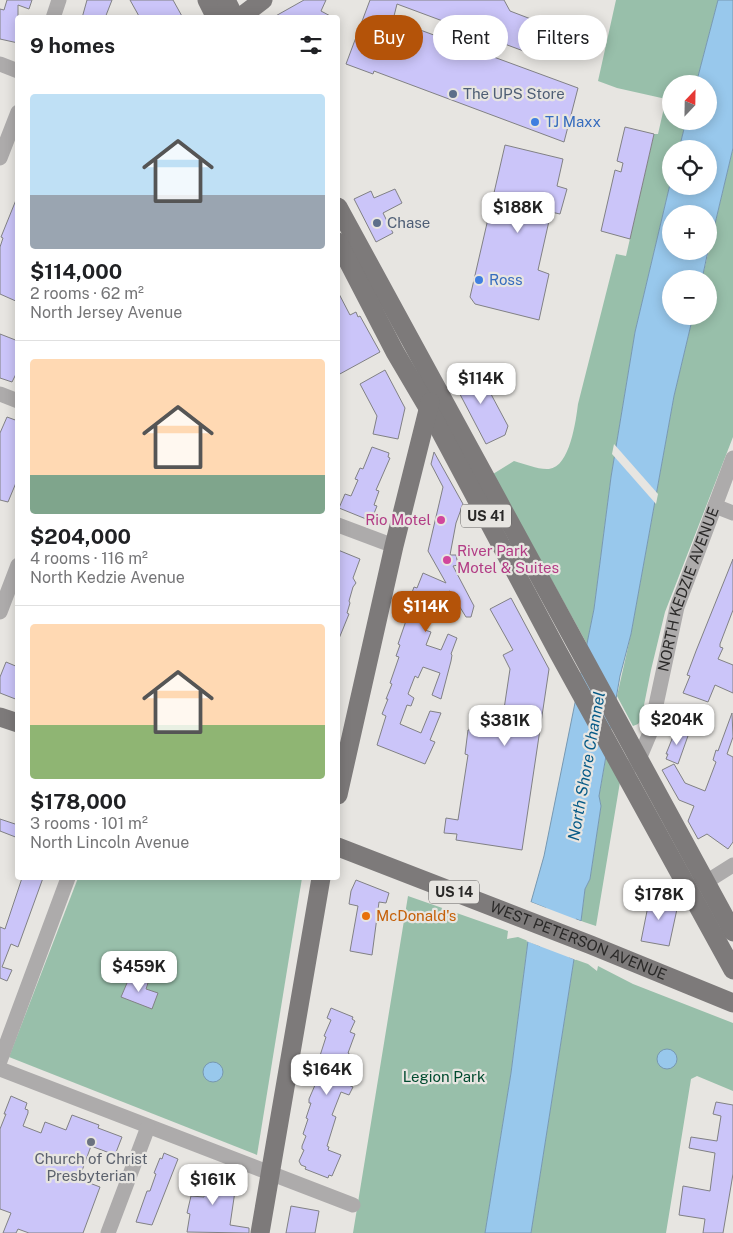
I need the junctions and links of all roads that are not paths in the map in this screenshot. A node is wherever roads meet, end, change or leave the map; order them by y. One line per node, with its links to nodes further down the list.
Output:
1 (60, 0): 5 (street)
2 (207, 0): 6 (main road)
3 (226, 0): 7 (main road)
4 (263, 0): 8 (main road)
5 (54, 15)
6 (214, 15)
7 (234, 15)
8 (244, 15)
9 (0, 64): 10 (street)
10 (15, 69)
11 (15, 120): 12 (street)
12 (0, 158)
13 (340, 211): 15 (main road, US 41)
14 (340, 253): 18 (main road, US 41)
15 (434, 384): 18 (main road); 28 (main road, US 41)
16 (0, 394): 17 (street)
17 (15, 400)
18 (428, 408): 23 (main road); 29 (main road, US 41)
19 (733, 458): 20 (street, NORTH KEDZIE AVENUE)
20 (715, 506): 21 (street); 28 (street, NORTH KEDZIE AVENUE)
21 (733, 513)
22 (340, 525): 23 (street)
23 (394, 546): 30 (main road)
24 (15, 573): 25 (street)
25 (0, 612)
26 (0, 717): 27 (main road)
27 (15, 723)
28 (635, 753): 29 (street, NORTH KEDZIE AVENUE); 35 (main road, US 41)
29 (626, 776): 37 (main road, US 41)
30 (340, 786)
31 (340, 848): 38 (main road, WEST PETERSON AVENUE / US 14)
32 (733, 865): 35 (street)
33 (67, 880): 39 (street)
34 (320, 880): 42 (main road)
35 (706, 882): 36 (main road, US 41)
36 (733, 932)
37 (733, 970)
38 (733, 1003)
39 (0, 1061)
40 (0, 1069): 41 (street)
41 (148, 1126): 42 (street); 44 (street)
42 (270, 1174): 43 (street); 45 (main road)
43 (353, 1205)
44 (108, 1233)
45 (260, 1233)

